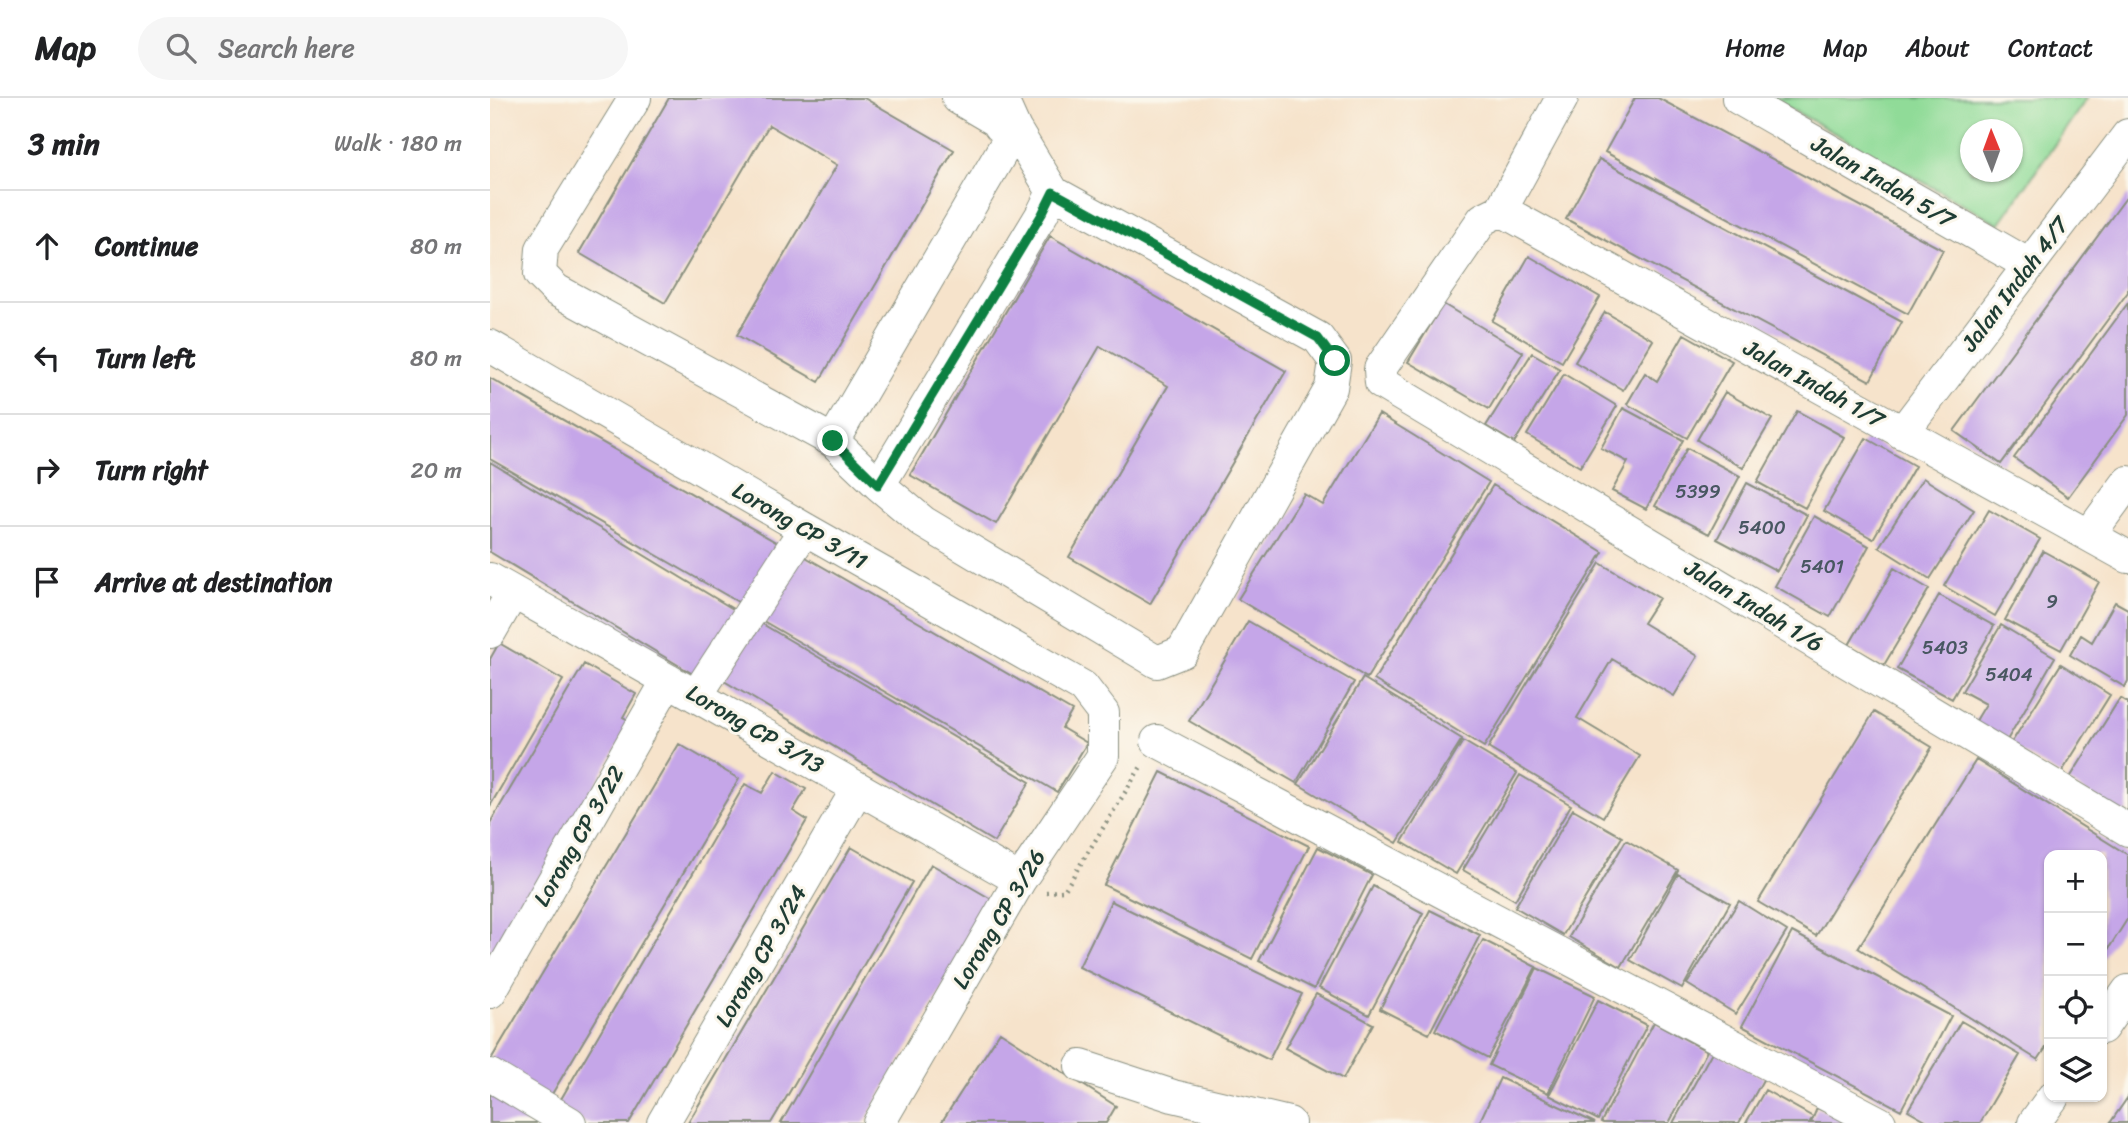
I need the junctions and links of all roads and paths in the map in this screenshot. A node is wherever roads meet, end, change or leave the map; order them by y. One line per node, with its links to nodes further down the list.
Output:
1 (635, 98): 13 (street)
2 (958, 98): 7 (street)
3 (988, 98): 7 (street)
4 (1562, 98): 9 (street)
5 (1738, 98): 10 (street, Jalan Indah 5/7)
6 (2128, 135): 10 (street, Jalan Indah 4/7)
7 (1011, 136): 8 (street); 13 (street)
8 (1053, 192): 15 (street); 15 (street)
9 (1501, 210): 12 (street, Jalan Indah 1/7); 26 (street, Jalan Indah 1/6)
10 (2029, 265): 12 (street, Jalan Indah 4/7)
11 (490, 346): 16 (street, Lorong CP 3/11)
12 (1902, 433): 17 (street, Jalan Indah 1/7)
13 (833, 441): 15 (street)
14 (2128, 482): 17 (street)
15 (878, 485)
16 (805, 530): 22 (street); 23 (street, Lorong CP 3/11)
17 (2089, 535): 18 (street, Jalan Indah 1/7)
18 (2128, 557)
19 (502, 586): 20 (street); 21 (street, Lorong CP 3/13)
20 (490, 632)
21 (668, 680): 22 (street, Lorong CP 3/13); 29 (street, Lorong CP 3/22)
22 (696, 696): 25 (street, Lorong CP 3/13)
23 (1103, 713): 27 (street, Lorong CP 3/26)
24 (1157, 741): 27 (path); 38 (street)
25 (858, 788): 27 (street, Lorong CP 3/13); 35 (street, Lorong CP 3/24)
26 (2128, 830)
27 (1020, 880): 36 (street, Lorong CP 3/26)
28 (2128, 991): 30 (street)
29 (490, 992)
30 (2107, 1021)
31 (1081, 1066): 37 (street)
32 (490, 1075): 34 (street)
33 (2049, 1102): 39 (street)
34 (570, 1123)
35 (663, 1123)
36 (879, 1123)
37 (1289, 1123)
38 (1880, 1123)
39 (2034, 1123)

